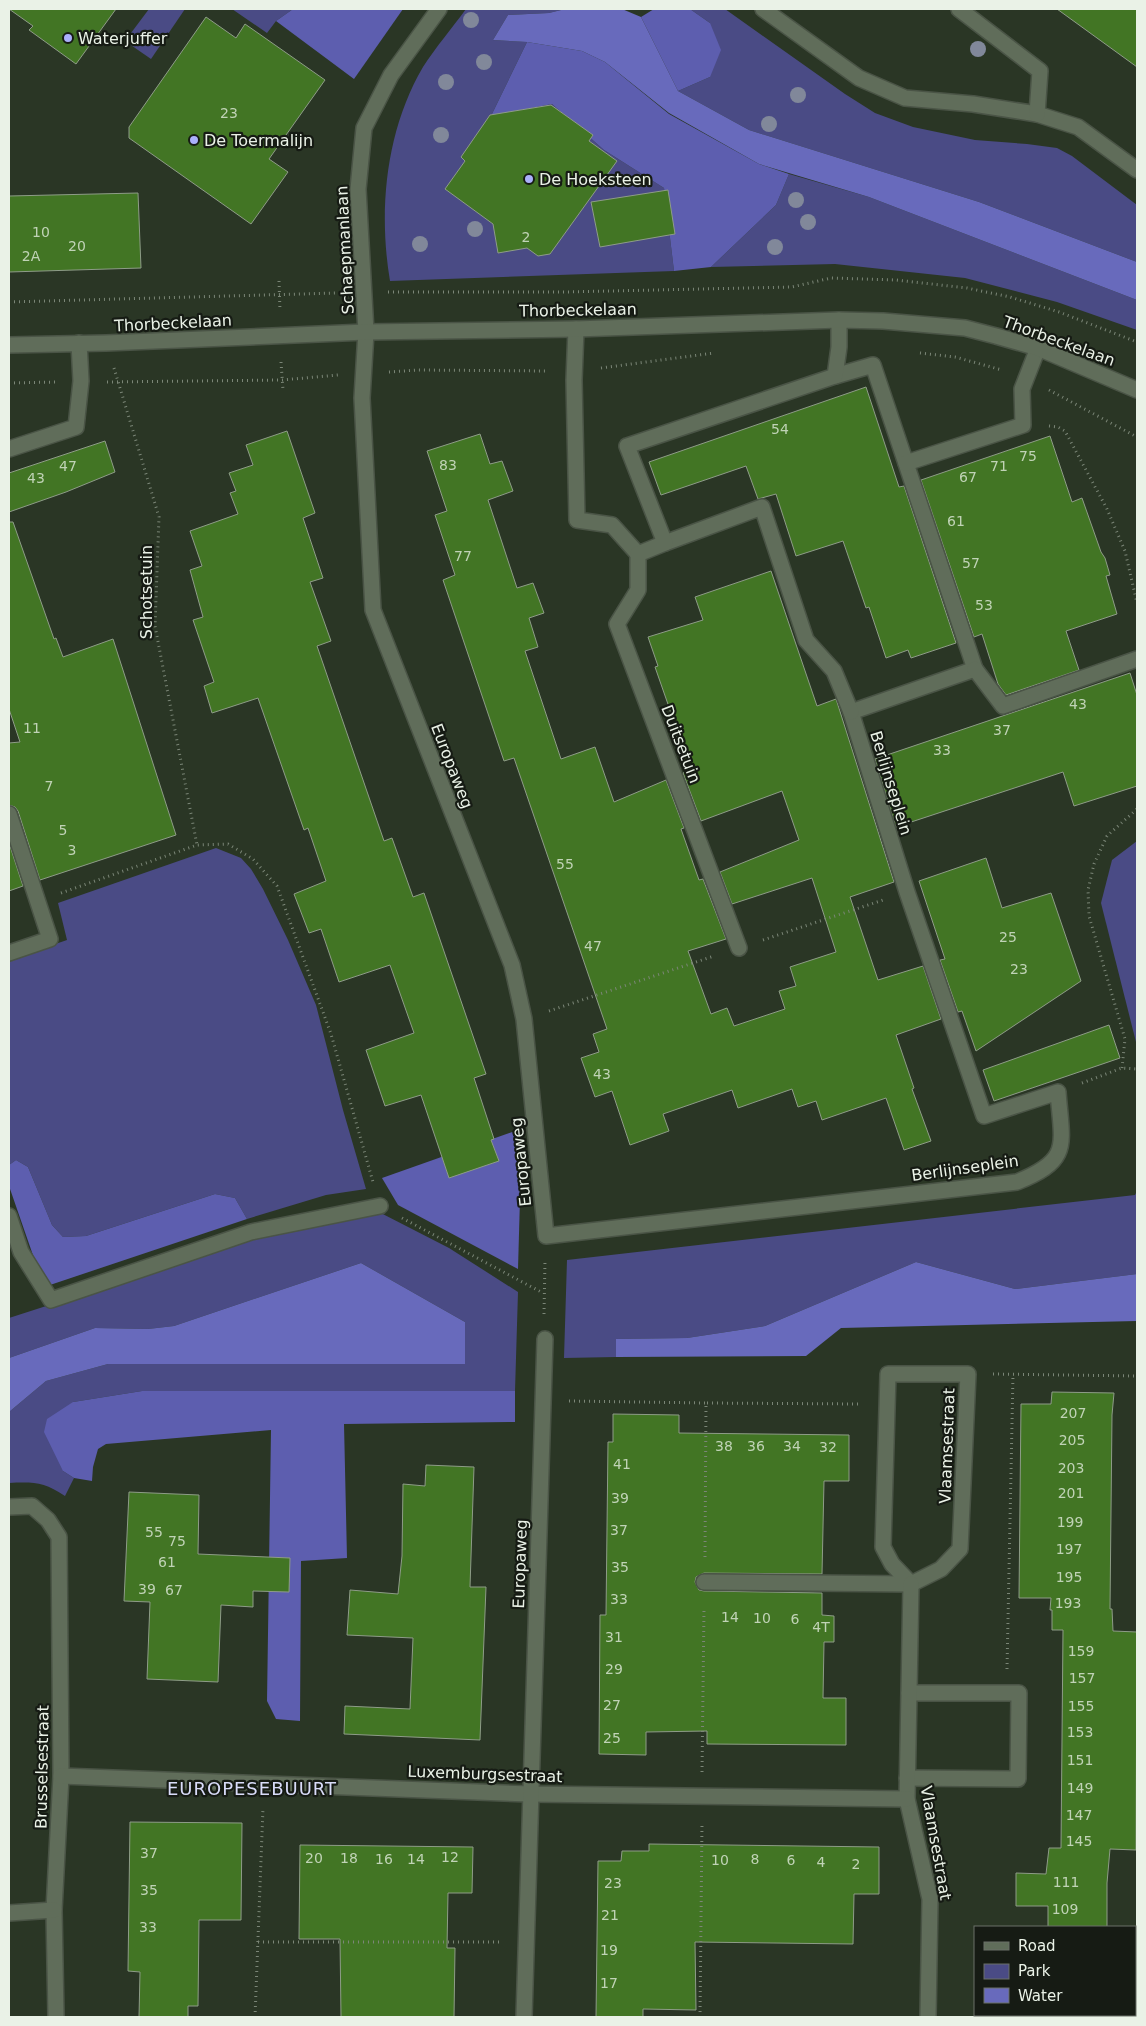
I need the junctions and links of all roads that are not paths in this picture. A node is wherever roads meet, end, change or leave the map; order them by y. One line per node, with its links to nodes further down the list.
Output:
1 (440, 9): 8 (street, Schaepmanlaan)
2 (763, 9): 4 (street)
3 (959, 9): 4 (street)
4 (1037, 114): 5 (street)
5 (1137, 170)
6 (839, 320): 7 (street, Thorbeckelaan); 11 (street, Thorbeckelaan); 12 (street)
7 (576, 328): 8 (street, Thorbeckelaan); 17 (street)
8 (366, 332): 9 (street, Thorbeckelaan); 26 (street, Europaweg)
9 (80, 344): 10 (street, Thorbeckelaan); 14 (street)
10 (9, 345)
11 (1038, 348): 13 (street, Thorbeckelaan); 15 (street)
12 (835, 376): 15 (street); 16 (street)
13 (1137, 390)
14 (9, 449)
15 (906, 463): 19 (street)
16 (665, 543): 17 (street); 20 (street, Berlijnseplein)
17 (638, 554): 22 (street, Duitsetuin)
18 (1137, 659): 19 (street)
19 (976, 668): 20 (street)
20 (851, 712): 26 (street, Berlijnseplein)
21 (9, 814): 23 (street)
22 (739, 948)
23 (9, 953)
24 (380, 1206): 27 (street)
25 (9, 1216): 27 (street)
26 (546, 1236)
27 (15, 1254)
28 (545, 1340): 35 (street, Europaweg)
29 (9, 1507): 33 (street, Brusselsestraat)
30 (704, 1582): 31 (street)
31 (911, 1584): 31 (street, Vlaamsestraat); 32 (street, Vlaamsestraat)
32 (909, 1693): 34 (street, Vlaamsestraat); 34 (street)
33 (61, 1776): 35 (street, Luxemburgsestraat); 37 (street, Brusselsestraat)
34 (907, 1778): 36 (street, Vlaamsestraat)
35 (530, 1794): 36 (street, Luxemburgsestraat); 40 (street, Europaweg)
36 (907, 1799): 41 (street, Vlaamsestraat)
37 (54, 1910): 38 (street); 39 (street, Brusselsestraat)
38 (9, 1913)
39 (56, 2017)
40 (524, 2017)
41 (928, 2017)

